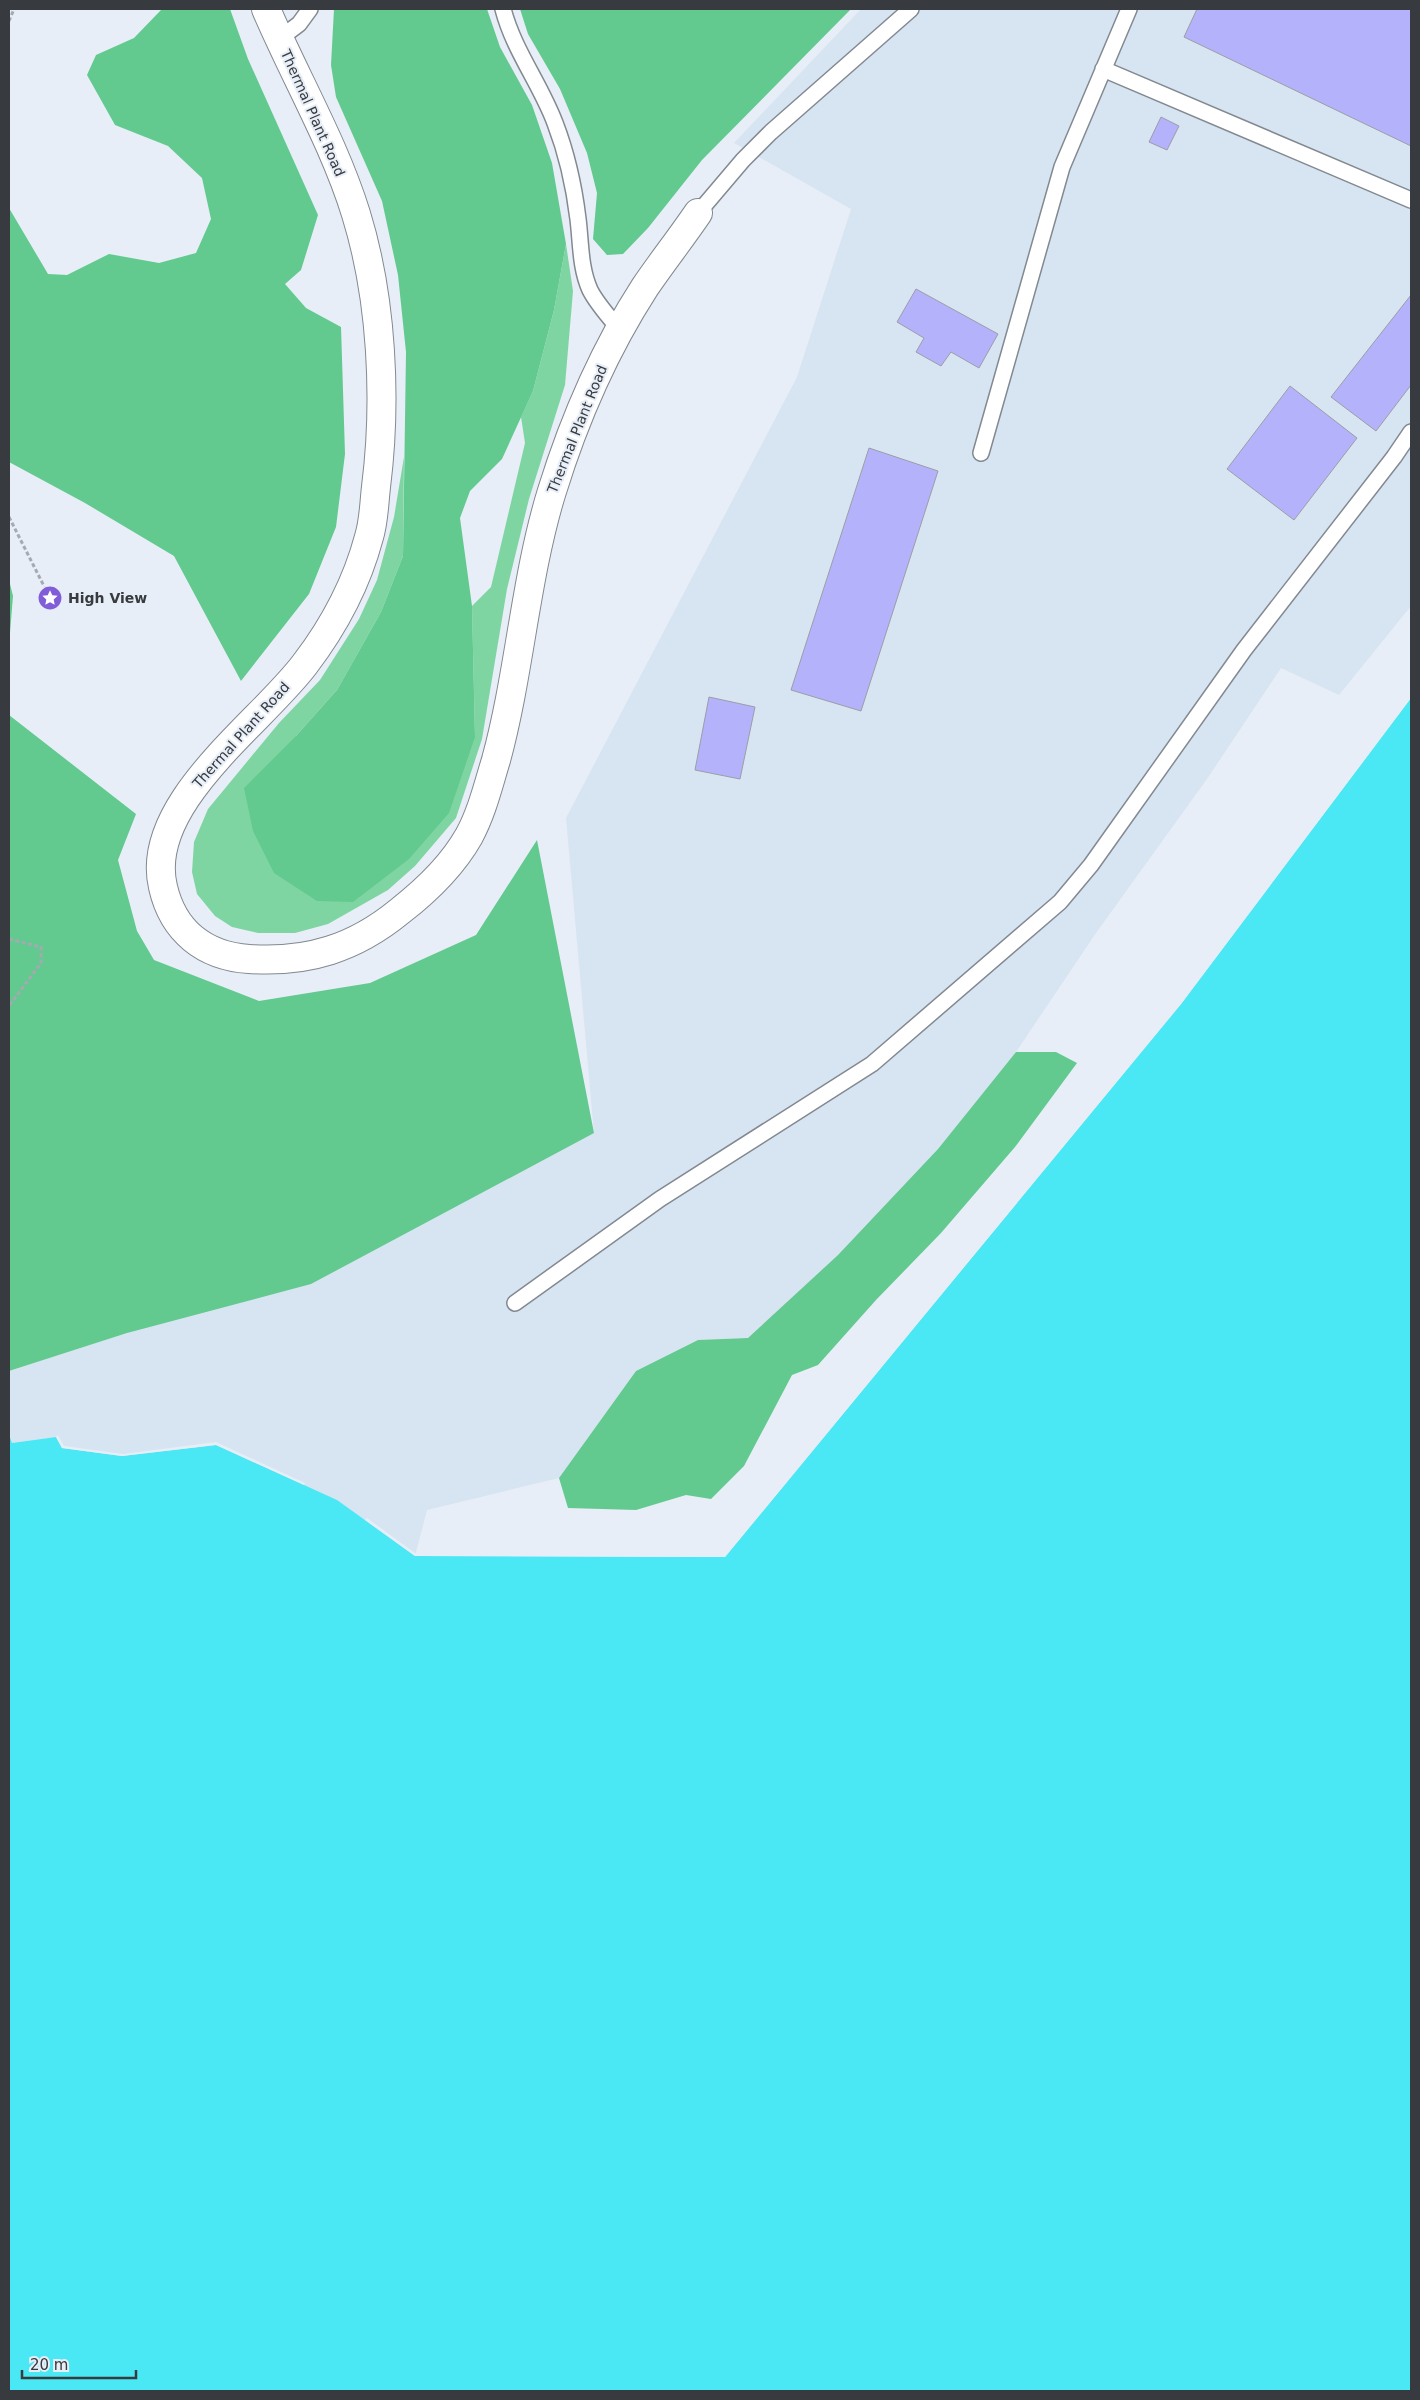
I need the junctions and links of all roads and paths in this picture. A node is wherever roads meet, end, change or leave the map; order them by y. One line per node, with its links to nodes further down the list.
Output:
1 (14, 9): 7 (path)
2 (266, 9): 8 (street, Thermal Plant Road)
3 (310, 9): 8 (lane)
4 (503, 9): 12 (lane)
5 (911, 9): 11 (lane)
6 (1129, 9): 9 (lane)
7 (9, 22)
8 (279, 39): 12 (street, Thermal Plant Road)
9 (1103, 69): 10 (lane); 14 (lane)
10 (1411, 200)
11 (698, 213): 12 (street, Thermal Plant Road)
12 (620, 330)
13 (1411, 432): 19 (lane)
14 (981, 453)
15 (9, 517): 16 (path)
16 (50, 598)
17 (9, 939): 18 (path)
18 (9, 1006)
19 (515, 1303)

